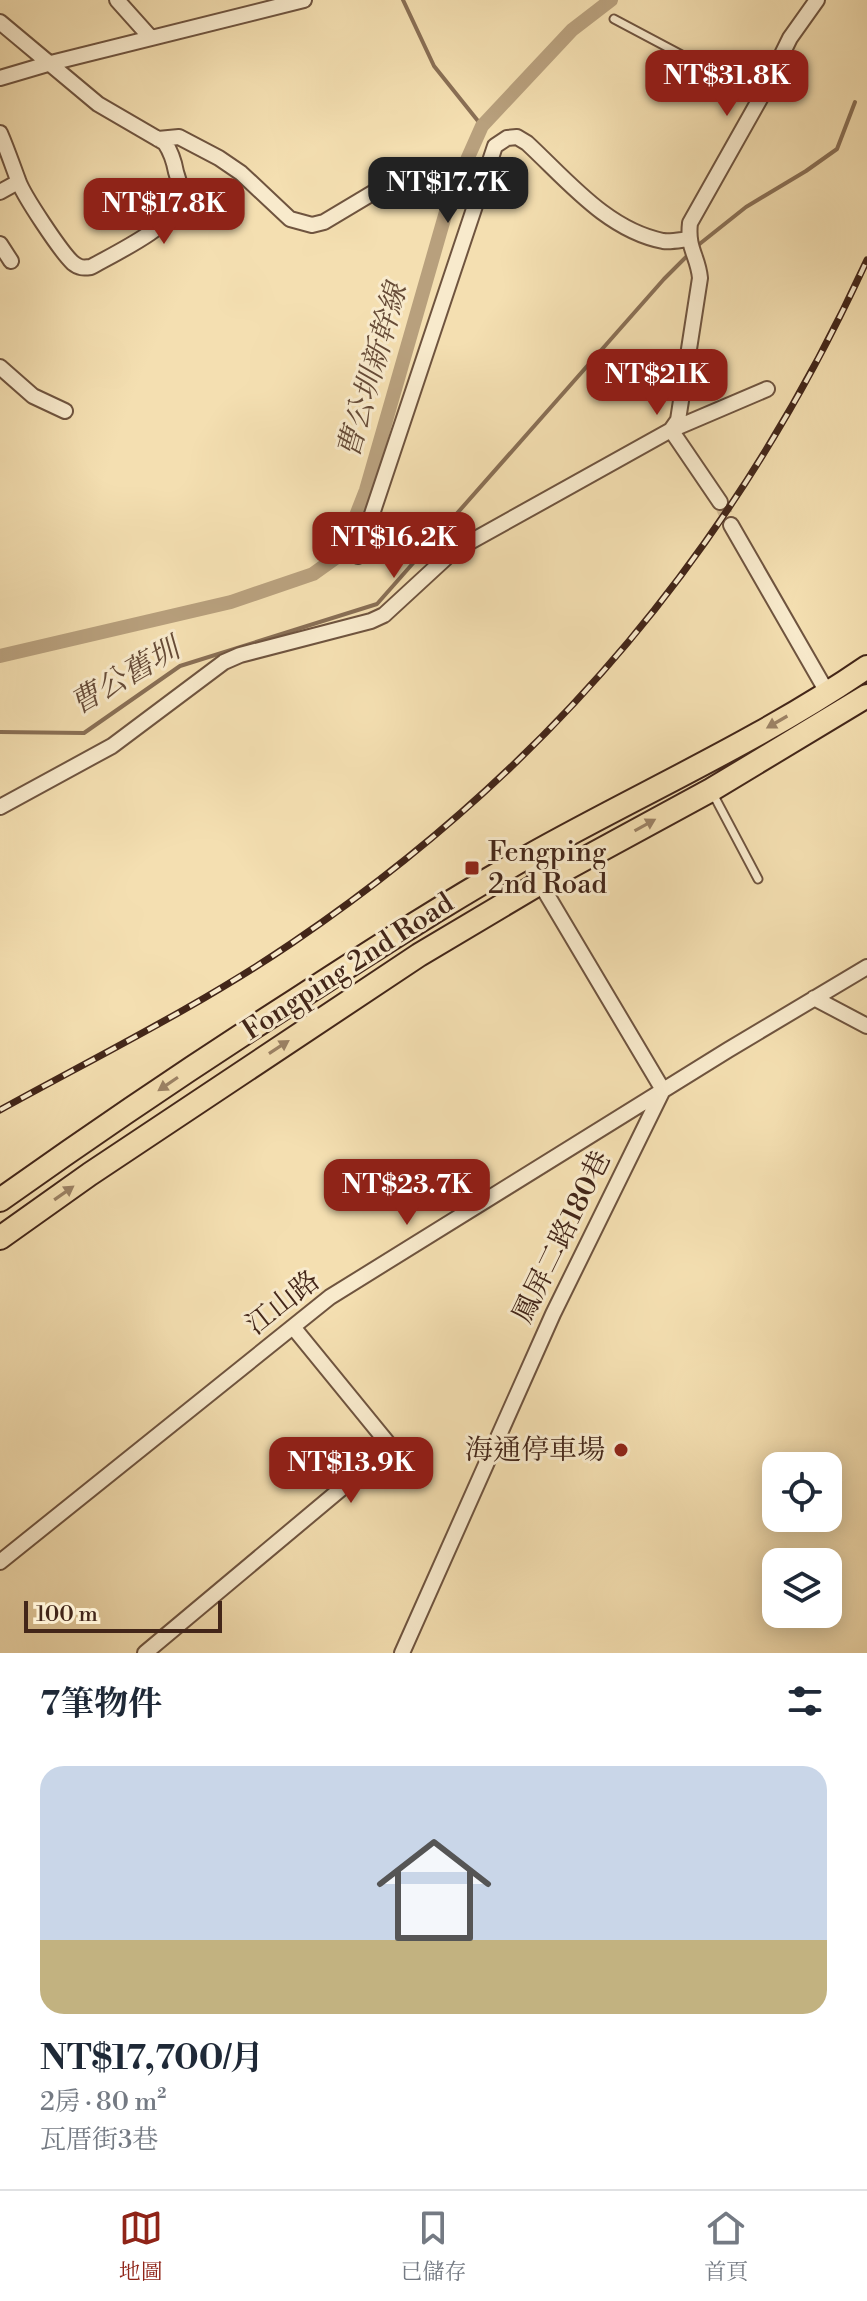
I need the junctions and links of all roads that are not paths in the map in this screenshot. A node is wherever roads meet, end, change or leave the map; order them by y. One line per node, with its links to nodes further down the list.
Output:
1 (117, 0): 7 (street)
2 (304, 0): 4 (street)
3 (817, 0): 10 (street)
4 (246, 7): 7 (street)
5 (614, 19): 10 (lane)
6 (0, 22): 8 (street)
7 (151, 38): 8 (street)
8 (51, 63): 9 (street); 12 (street)
9 (0, 78)
10 (761, 97): 16 (street)
11 (0, 133): 13 (street)
12 (158, 139): 13 (street); 14 (street)
13 (18, 182): 15 (street)
14 (477, 185): 16 (street); 25 (street)
15 (0, 192)
16 (689, 243): 22 (street)
17 (0, 244): 18 (street)
18 (11, 261)
19 (0, 367): 21 (street)
20 (767, 389): 22 (street)
21 (65, 411)
22 (671, 430): 23 (street); 30 (street)
23 (720, 502)
24 (731, 525): 27 (street)
25 (358, 556)
26 (867, 667): 27 (main road, Fongping 2nd Road)
27 (827, 692): 31 (main road, Fongping 2nd Road, one-way to 31)
28 (867, 696): 29 (main road, Fongping 2nd Road)
29 (711, 790): 32 (lane); 33 (main road, Fongping 2nd Road, one-way to 29)
30 (0, 807)
31 (527, 857): 33 (street); 37 (main road, Fongping 2nd Road)
32 (758, 879)
33 (540, 883): 38 (main road, Fongping 2nd Road, one-way to 33); 39 (street)
34 (867, 967): 35 (street, 江山路)
35 (814, 998): 36 (street); 39 (street, 江山路)
36 (867, 1026)
37 (202, 1061): 38 (main road); 40 (main road, Fongping 2nd Road, one-way to 40)
38 (218, 1088): 41 (main road, Fongping 2nd Road, one-way to 38)
39 (663, 1090): 42 (street, 江山路); 45 (street, 鳳屏二路180巷)
40 (0, 1200)
41 (0, 1238)
42 (293, 1327): 43 (street, 江山路); 44 (street)
43 (0, 1562)
44 (145, 1653)
45 (402, 1653)

